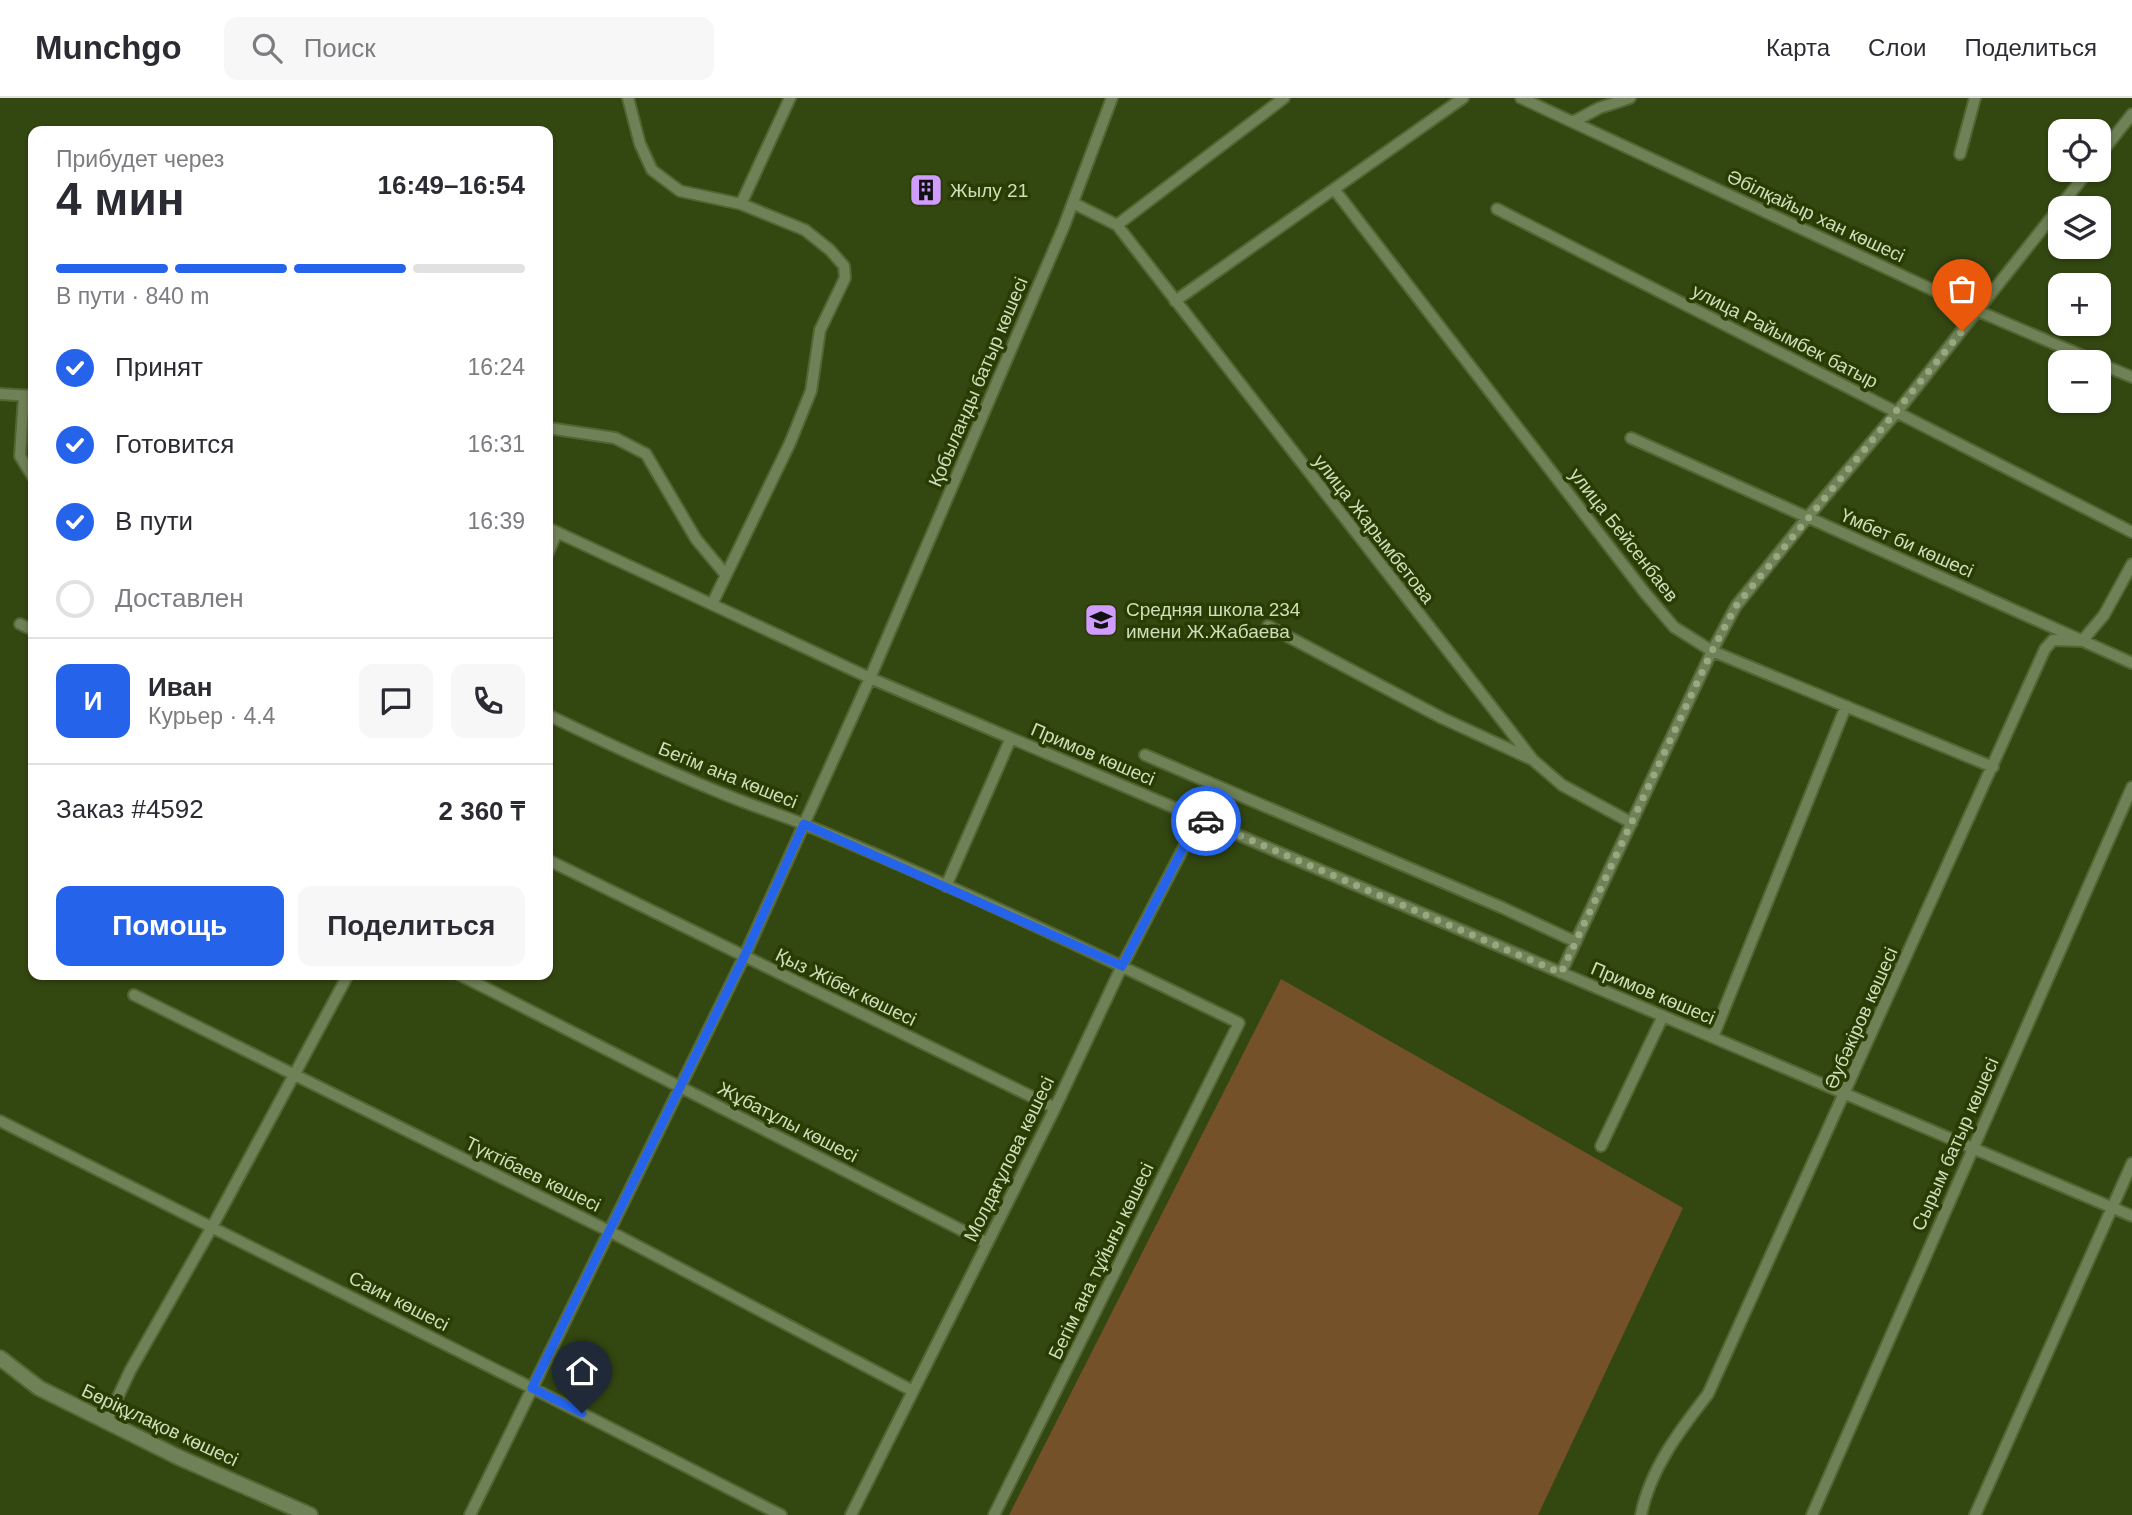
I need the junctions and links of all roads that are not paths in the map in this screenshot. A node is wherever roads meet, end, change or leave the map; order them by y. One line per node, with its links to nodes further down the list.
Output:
1 (628, 98): 16 (street)
2 (790, 98): 16 (street)
3 (1112, 98): 15 (street, Қобыланды батыр көшесі)
4 (1284, 98): 18 (street)
5 (1463, 98): 14 (street)
6 (1521, 98): 10 (street, Әбілқайыр хан көшесі)
7 (1630, 98): 10 (street)
8 (1975, 98): 12 (street)
9 (2132, 114): 11 (street)
10 (1573, 122): 20 (street, Әбілқайыр хан көшесі)
11 (2111, 141)
12 (1960, 154)
13 (2080, 182): 20 (street)
14 (1334, 189): 19 (street); 41 (street, улица Бейсенбаев)
15 (1073, 203): 18 (street); 43 (street, Қобыланды батыр көшесі)
16 (741, 204): 35 (street)
17 (1497, 209): 27 (street, улица Райымбек батыр)
18 (1117, 225): 19 (street, улица Жарымбетова)
19 (1175, 301): 48 (street, улица Жарымбетова)
20 (1978, 311): 21 (street, Әбілқайыр хан көшесі); 27 (street)
21 (2068, 350)
22 (2111, 368): 23 (street, Әбілқайыр хан көшесі)
23 (2132, 377)
24 (0, 394): 25 (street)
25 (28, 396)
26 (28, 403): 30 (street)
27 (1897, 412): 31 (street); 33 (street, улица Райымбек батыр)
28 (553, 429): 35 (street)
29 (1631, 438): 31 (street, Үмбет би көшесі)
30 (28, 469)
31 (1807, 518): 40 (street, Үмбет би көшесі); 41 (street)
32 (553, 530): 36 (street, Примов көшесі)
33 (2132, 532)
34 (2132, 564): 40 (street)
35 (726, 575): 36 (street)
36 (712, 604): 43 (street, Примов көшесі)
37 (20, 624): 39 (street)
38 (1268, 626): 48 (street)
39 (28, 627)
40 (2082, 641): 42 (street, Үмбет би көшесі); 49 (street, Әубәкіров көшесі)
41 (1712, 651): 44 (street, улица Бейсенбаев); 52 (street)
42 (2132, 663)
43 (870, 678): 46 (street, Примов көшесі); 53 (street, Қобыланды батыр көшесі)
44 (1846, 706): 49 (street, улица Бейсенбаев); 65 (street)
45 (553, 717): 53 (street, Бегім ана көшесі)
46 (1011, 738): 51 (street, Примов көшесі); 55 (street)
47 (1145, 755): 56 (street)
48 (1533, 760): 52 (street, улица Жарымбетова)
49 (1993, 767): 68 (street, Әубәкіров көшесі)
50 (2132, 787): 72 (street, Сырым батыр көшесі)
51 (1199, 818): 58 (street, Молдағұлова көшесі); 59 (street, Примов көшесі)
52 (1632, 823): 56 (street)
53 (804, 824): 55 (street, Бегім ана көшесі); 57 (street, Қобыланды батыр көшесі)
54 (553, 862): 57 (street, Қыз Жібек көшесі)
55 (946, 886): 58 (street, Бегім ана көшесі)
56 (1576, 942): 59 (street)
57 (744, 957): 67 (street, Қобыланды батыр көшесі); 69 (street, Қыз Жібек көшесі)
58 (1122, 966): 64 (street, Бегім ана көшесі); 69 (street, Молдағұлова көшесі)
59 (1561, 973): 63 (street, Примов көшесі)
60 (345, 980): 66 (street)
61 (470, 980): 67 (street, Жұбатұлы көшесі)
62 (134, 995): 66 (street, Түктібаев көшесі)
63 (1663, 1016): 65 (street, Примов көшесі); 71 (street)
64 (1239, 1023): 87 (street, Бегім ана тұйығы көшесі)
65 (1713, 1037): 68 (street, Примов көшесі)
66 (294, 1075): 76 (street); 77 (street, Түктібаев көшесі)
67 (680, 1087): 77 (street, Қобыланды батыр көшесі); 78 (street, Жұбатұлы көшесі)
68 (1846, 1094): 72 (street, Примов көшесі); 88 (street, Әубәкіров көшесі)
69 (1055, 1108): 78 (street, Молдағұлова көшесі)
70 (0, 1121): 76 (street, Саин көшесі)
71 (1601, 1146)
72 (1972, 1148): 74 (street, Примов көшесі); 89 (street, Сырым батыр көшесі)
73 (2132, 1163): 74 (street)
74 (2112, 1207): 75 (street, Примов көшесі); 90 (street)
75 (2132, 1216)
76 (212, 1227): 80 (street, Саин көшесі); 82 (street)
77 (609, 1231): 80 (street, Қобыланды батыр көшесі); 81 (street, Түктібаев көшесі)
78 (987, 1243): 81 (street, Молдағұлова көшесі)
79 (0, 1358): 82 (street, Бөріқұлақов көшесі)
80 (532, 1388): 84 (street, Қобыланды батыр көшесі); 85 (street, Саин көшесі)
81 (914, 1391): 86 (street, Молдағұлова көшесі)
82 (106, 1422): 83 (street, Бөріқұлақов көшесі)
83 (310, 1515)
84 (470, 1515)
85 (781, 1515)
86 (851, 1515)
87 (994, 1515)
88 (1641, 1515)
89 (1812, 1515)
90 (1975, 1515)

